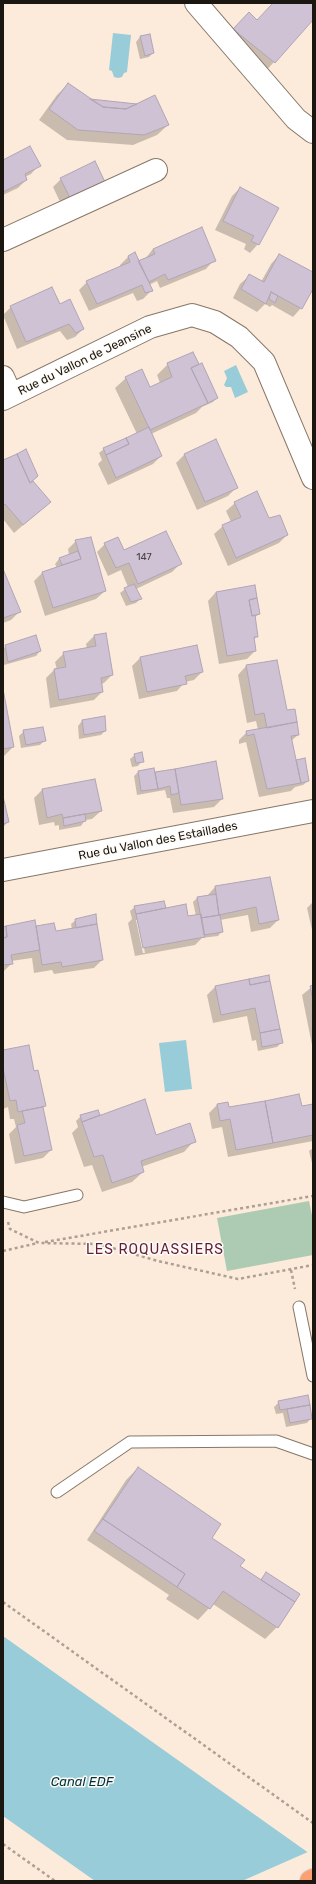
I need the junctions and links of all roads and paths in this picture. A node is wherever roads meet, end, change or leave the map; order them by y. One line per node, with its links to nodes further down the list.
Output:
1 (196, 3): 2 (street)
2 (313, 132)
3 (156, 170): 4 (street)
4 (3, 240)
5 (6, 391): 6 (street, Rue du Vallon de Jeansine)
6 (313, 478)
7 (313, 811): 8 (street, Rue du Vallon des Estaillades)
8 (3, 870)
9 (77, 1195): 11 (lane)
10 (313, 1196): 13 (path)
11 (3, 1202)
12 (6, 1218): 13 (path)
13 (39, 1243): 14 (path); 15 (path)
14 (3, 1251)
15 (313, 1265)
16 (299, 1307): 17 (lane)
17 (313, 1376)
18 (313, 1454): 19 (lane)
19 (57, 1492)
20 (3, 1602): 21 (path)
21 (313, 1824)
22 (3, 1844): 23 (path)
23 (55, 1881)

